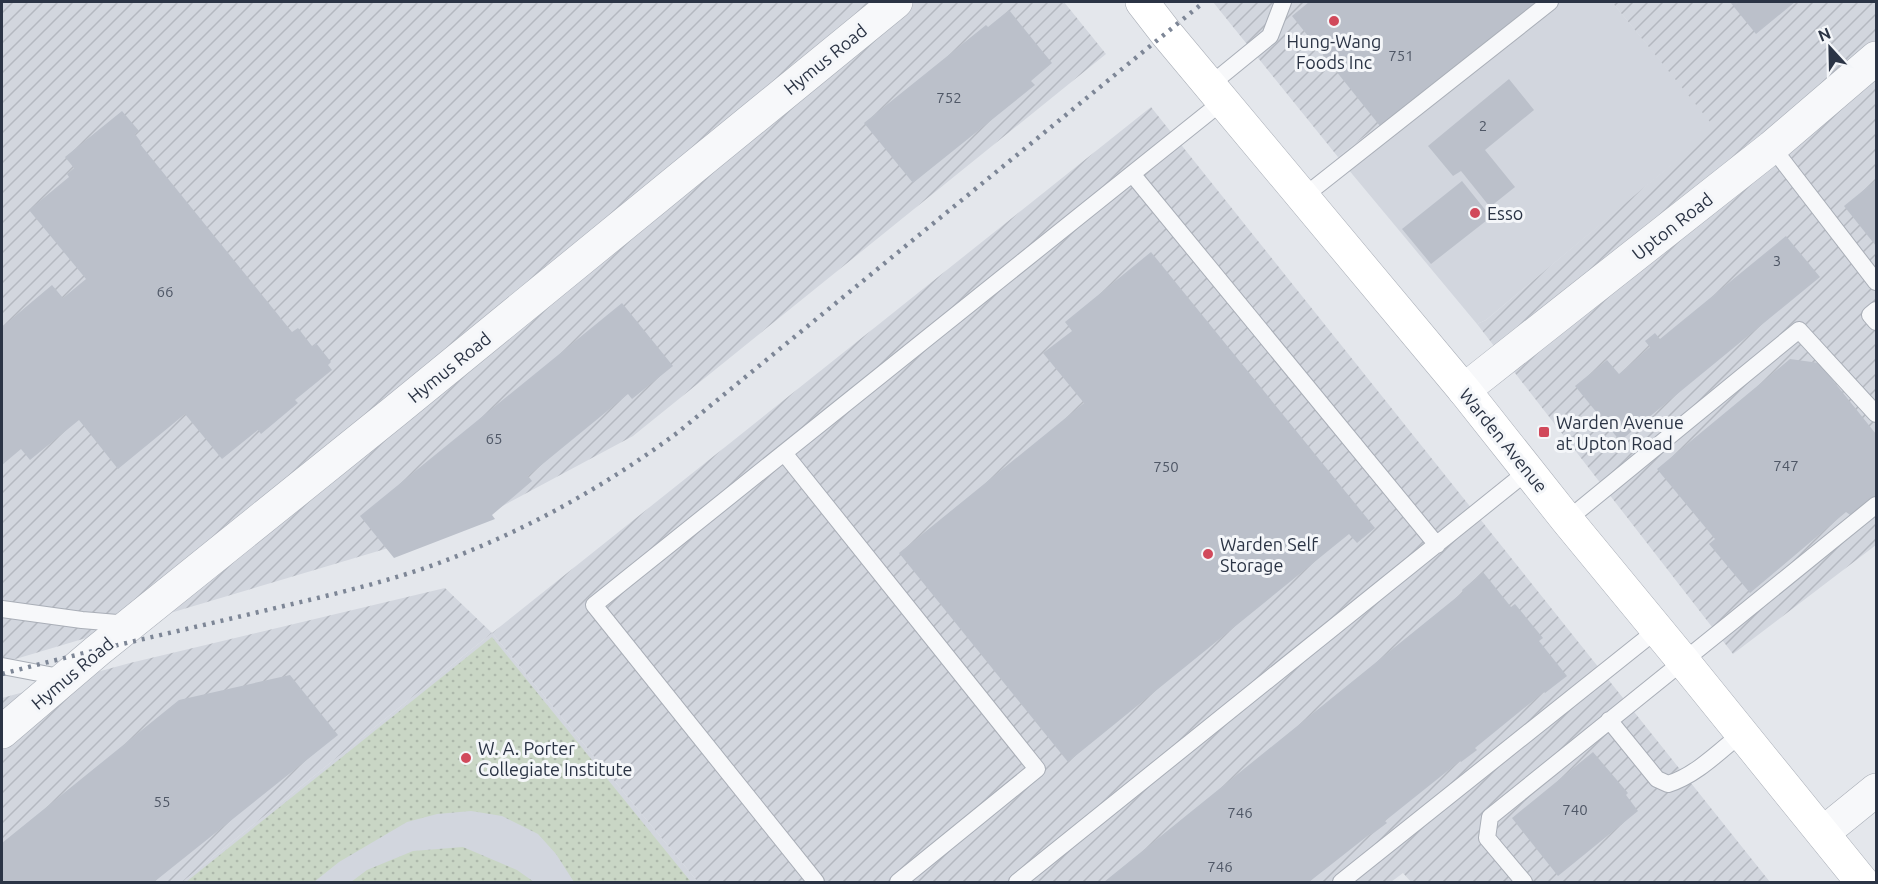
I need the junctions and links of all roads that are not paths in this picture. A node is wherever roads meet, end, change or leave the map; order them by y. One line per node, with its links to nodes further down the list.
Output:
1 (896, 2): 21 (street, Hymus Road)
2 (1142, 2): 6 (main road, Warden Avenue)
3 (1283, 2): 6 (lane)
4 (1550, 2): 9 (lane)
5 (1876, 58): 7 (street, Upton Road)
6 (1216, 93): 8 (lane); 9 (main road, Warden Avenue)
7 (1772, 147): 10 (lane); 13 (street, Upton Road)
8 (1132, 174): 15 (lane); 19 (lane)
9 (1303, 198): 13 (main road, Warden Avenue)
10 (1876, 282)
11 (1876, 310): 12 (lane)
12 (1876, 322)
13 (1464, 390): 16 (main road, Warden Avenue)
14 (1876, 414): 18 (lane)
15 (784, 453): 31 (lane); 32 (lane)
16 (1529, 470): 18 (main road, Warden Avenue); 19 (lane)
17 (1876, 505): 23 (lane)
18 (1567, 520): 22 (main road, Warden Avenue)
19 (1437, 545): 33 (lane)
20 (2, 609): 21 (lane)
21 (130, 625): 25 (street, Hymus Road)
22 (1658, 629): 23 (main road, Warden Avenue); 34 (lane)
23 (1684, 662): 26 (lane); 28 (main road, Warden Avenue)
24 (2, 666): 25 (lane)
25 (65, 678): 27 (street, Hymus Road)
26 (1609, 720): 28 (lane); 35 (lane)
27 (2, 732)
28 (1742, 733): 30 (main road, Warden Avenue)
29 (1876, 790): 30 (street)
30 (1823, 834): 36 (main road, Warden Avenue)
31 (816, 882)
32 (898, 882)
33 (1017, 882)
34 (1341, 882)
35 (1524, 882)
36 (1862, 882)

